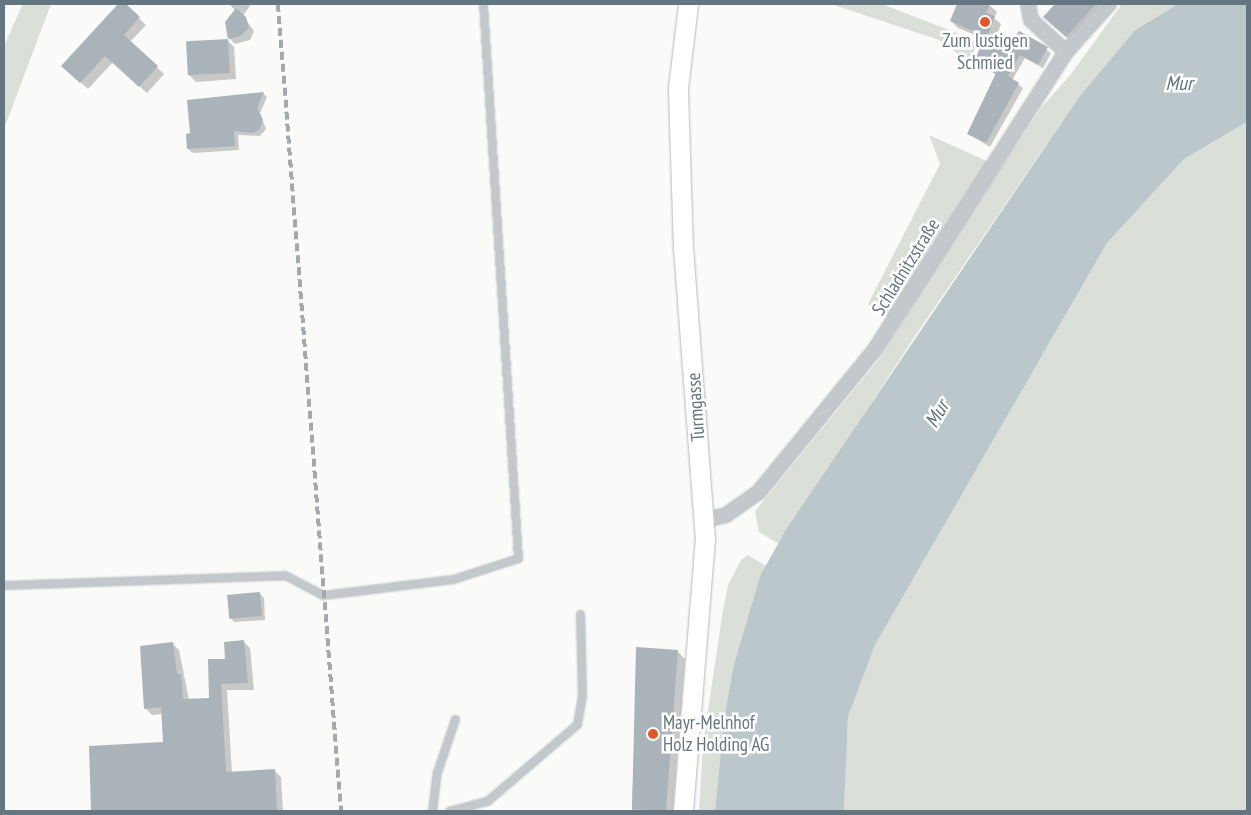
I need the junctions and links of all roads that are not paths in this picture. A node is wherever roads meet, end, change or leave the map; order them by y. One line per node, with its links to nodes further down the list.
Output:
1 (482, 4): 7 (lane)
2 (688, 4): 6 (main road, Turmgasse)
3 (1028, 4): 5 (street)
4 (1108, 4): 5 (street, Schladnitzstraße)
5 (1066, 52): 6 (street, Schladnitzstraße)
6 (705, 520): 12 (main road, Turmgasse)
7 (4, 585)
8 (580, 614): 11 (lane)
9 (455, 719): 10 (lane)
10 (432, 811)
11 (449, 811)
12 (683, 811)

